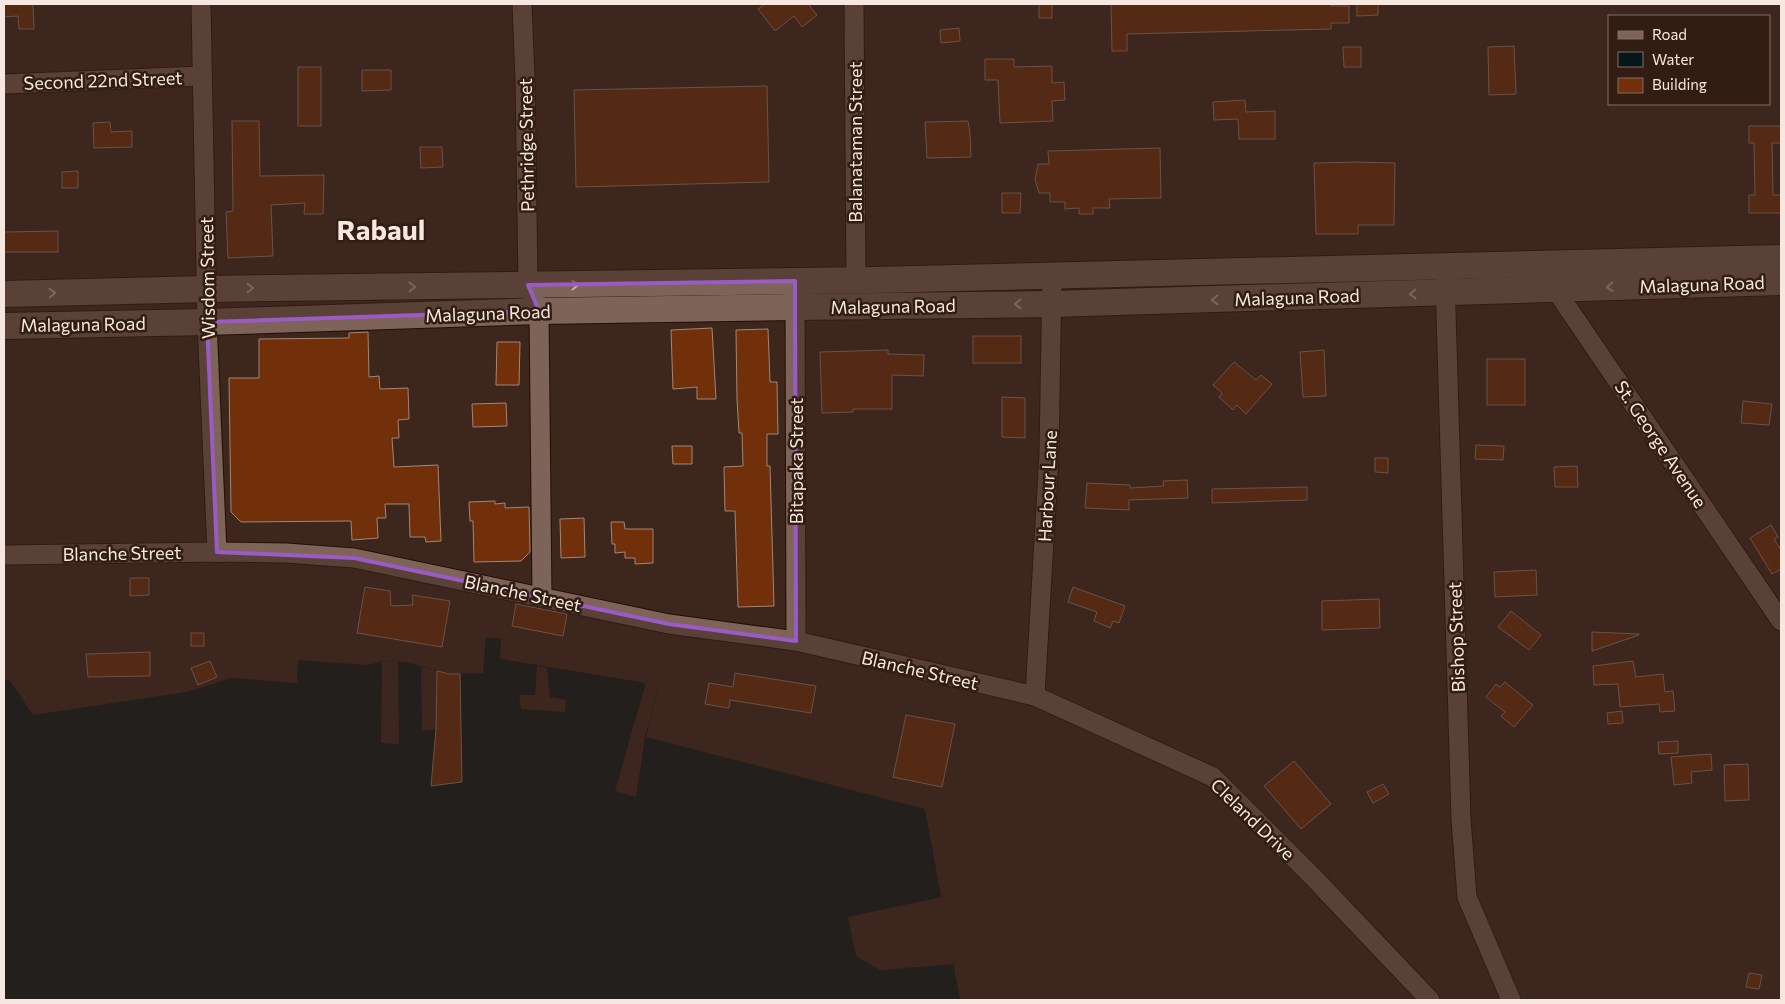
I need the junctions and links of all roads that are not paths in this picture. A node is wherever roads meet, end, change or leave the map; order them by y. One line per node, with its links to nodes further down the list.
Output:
1 (201, 4): 4 (street, Wisdom Street)
2 (522, 4): 13 (street, Pethridge Street)
3 (854, 4): 10 (street, Balanataman Street)
4 (202, 76): 5 (street, Second 22nd Street); 15 (street, Wisdom Street)
5 (4, 84)
6 (1781, 258): 7 (street, Malaguna Road)
7 (1554, 263): 8 (street, Malaguna Road); 14 (street)
8 (1444, 266): 9 (street, Malaguna Road); 16 (street, Bishop Street)
9 (1052, 275): 10 (street, Malaguna Road); 18 (street, Harbour Lane)
10 (856, 280): 11 (street, Malaguna Road)
11 (795, 281): 13 (street, Malaguna Road, one-way to 11); 19 (street, Bitapaka Street)
12 (1781, 282): 14 (street, Malaguna Road, one-way to 14)
13 (528, 285): 15 (street, Malaguna Road, one-way to 13); 20 (street)
14 (1555, 288): 16 (street, Malaguna Road); 26 (street, St. George Avenue)
15 (207, 289): 17 (street, Malaguna Road, one-way to 15); 21 (street, Wisdom Street)
16 (1445, 293): 18 (street, Malaguna Road, one-way to 18); 30 (street, Bishop Street)
17 (4, 294)
18 (1051, 304): 19 (street, Malaguna Road, one-way to 19); 28 (street, Harbour Lane)
19 (795, 306): 20 (street, Malaguna Road); 27 (street, Bitapaka Street)
20 (539, 312): 21 (street, Malaguna Road); 25 (street)
21 (207, 322): 22 (street, Malaguna Road); 23 (street, Wisdom Street)
22 (4, 326)
23 (217, 552): 24 (street, Blanche Street); 25 (street, Blanche Street)
24 (4, 554)
25 (542, 596): 27 (street, Blanche Street)
26 (1781, 621)
27 (796, 641): 28 (street, Blanche Street)
28 (1035, 696): 29 (street, Cleland Drive)
29 (1430, 1000)
30 (1511, 1000)

